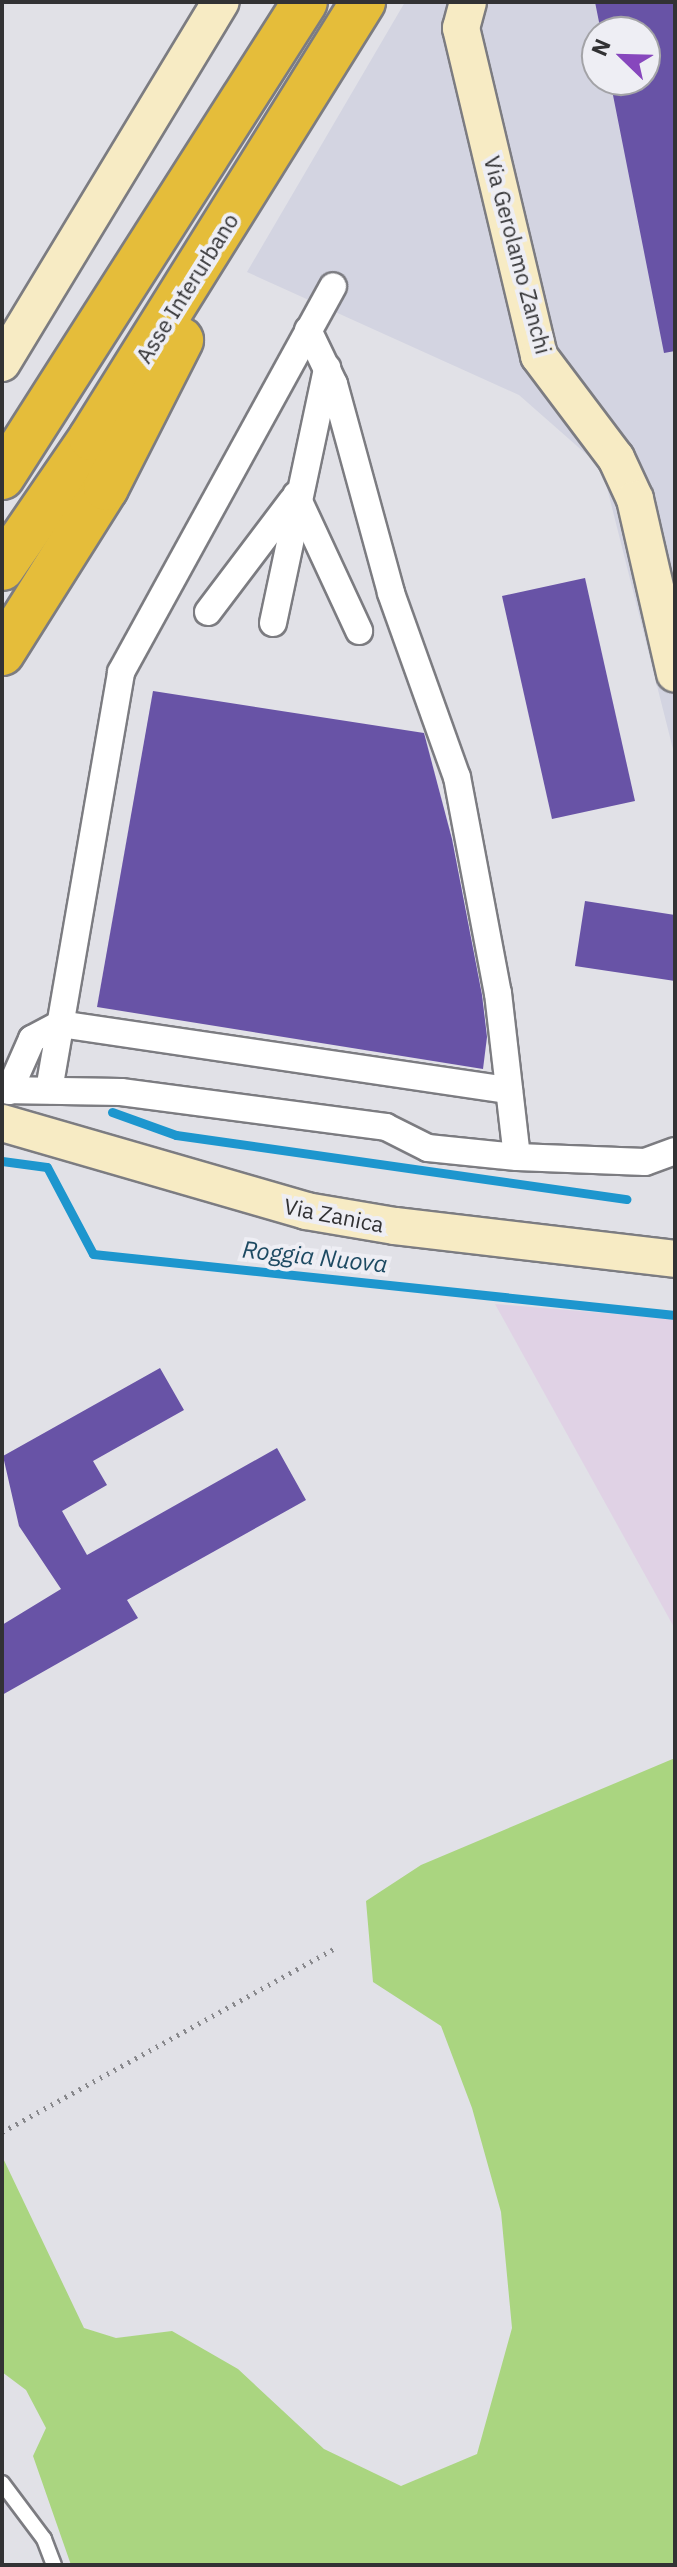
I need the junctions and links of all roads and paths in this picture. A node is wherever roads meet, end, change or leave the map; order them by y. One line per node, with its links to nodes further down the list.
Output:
1 (221, 2): 8 (main road)
2 (305, 2): 11 (highway)
3 (363, 2): 5 (highway, Asse Interurbano)
4 (468, 2): 19 (main road, Via Gerolamo Zanchi)
5 (228, 224): 10 (highway, Asse Interurbano); 18 (highway)
6 (333, 286): 7 (street)
7 (308, 330): 9 (street); 20 (street)
8 (2, 363)
9 (327, 368): 12 (street); 22 (street)
10 (91, 438): 13 (highway, Asse Interurbano); 15 (highway)
11 (2, 477)
12 (296, 495): 14 (street); 16 (street); 17 (street)
13 (2, 568)
14 (208, 612)
15 (2, 617)
16 (273, 623)
17 (359, 631)
18 (2, 653)
19 (675, 673)
20 (60, 1024): 21 (street); 22 (street); 23 (street)
21 (49, 1090): 23 (street); 25 (street)
22 (509, 1090): 25 (street)
23 (4, 1101): 26 (main road, Via Zanica)
24 (675, 1151): 25 (street)
25 (517, 1157)
26 (675, 1259)
27 (335, 1948): 28 (path)
28 (2, 2132)
29 (2, 2483): 30 (lane)
30 (54, 2565)

